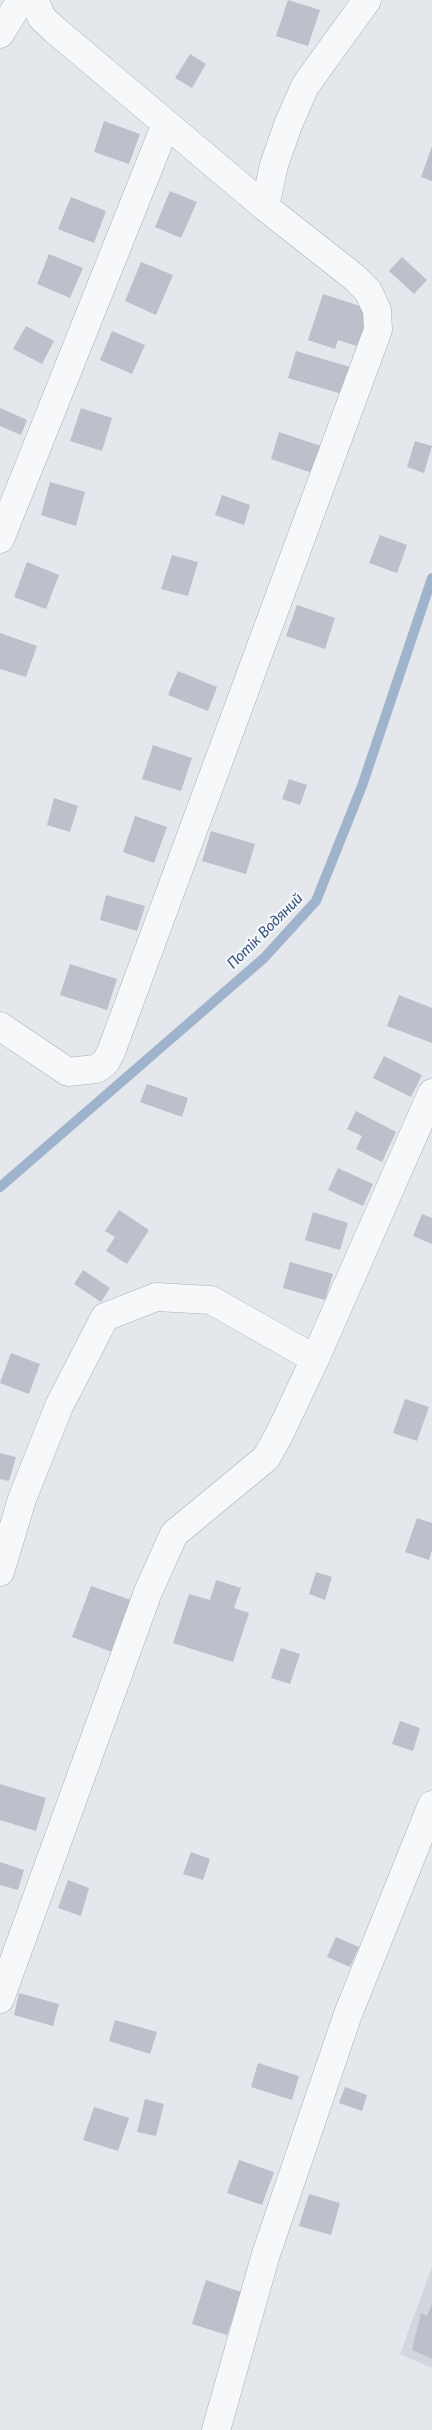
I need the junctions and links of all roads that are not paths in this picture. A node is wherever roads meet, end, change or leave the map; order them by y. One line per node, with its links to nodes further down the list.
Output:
1 (21, 0): 4 (street)
2 (34, 0): 5 (street)
3 (368, 0): 6 (street)
4 (0, 34)
5 (166, 124): 6 (street); 7 (street)
6 (265, 206): 8 (street)
7 (0, 539)
8 (0, 1026)
9 (432, 1093): 10 (street)
10 (315, 1359): 11 (street); 13 (street)
11 (0, 1572)
12 (432, 1805): 14 (street)
13 (0, 1999)
14 (216, 2430)

